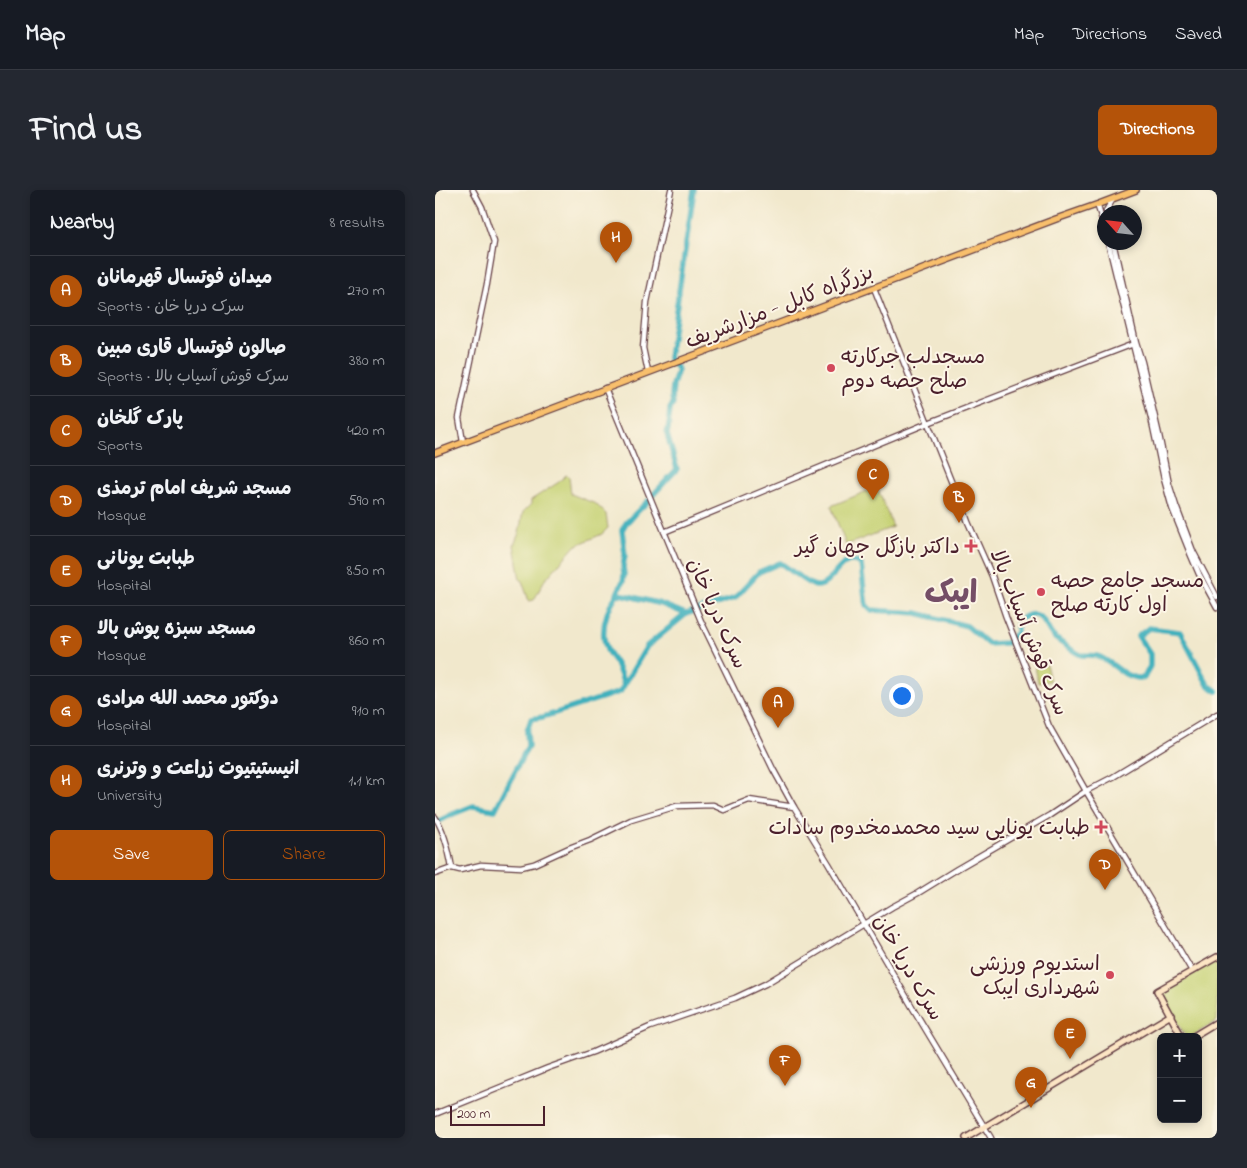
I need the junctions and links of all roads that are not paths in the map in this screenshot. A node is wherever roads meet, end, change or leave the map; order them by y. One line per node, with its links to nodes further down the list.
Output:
1 (473, 190): 15 (street)
2 (671, 190): 12 (street)
3 (1136, 190): 4 (highway, بزرگراه کابل - مزارشریف)
4 (1114, 198): 5 (highway, بزرگراه کابل - مزارشریف); 6 (street)
5 (1103, 205)
6 (1110, 205)
7 (1097, 207): 10 (highway, بزرگراه کابل - مزارشریف)
8 (1110, 250): 11 (street)
9 (1115, 250): 11 (street)
10 (874, 288): 12 (highway, بزرگراه کابل - مزارشریف); 14 (street, سرک قوش آسیاب بالا)
11 (1134, 344): 14 (street); 18 (street); 19 (street)
12 (648, 372): 13 (highway, بزرگراه کابل - مزارشریف)
13 (605, 388): 15 (highway, بزرگراه کابل - مزارشریف); 17 (street, سرک دریا خان)
14 (928, 424): 17 (street); 21 (street, سرک قوش آسیاب بالا)
15 (463, 442): 16 (highway, بزرگراه کابل - مزارشریف)
16 (435, 453)
17 (664, 532): 22 (street, سرک دریا خان)
18 (1217, 597)
19 (1217, 607)
20 (1217, 714): 21 (street)
21 (1086, 792): 26 (street); 28 (street, سرک قوش آسیاب بالا)
22 (794, 807): 24 (street); 26 (street, سرک دریا خان)
23 (436, 818): 24 (street)
24 (453, 868): 25 (street)
25 (435, 874)
26 (865, 924): 33 (street); 34 (street, سرک دریا خان)
27 (1217, 957): 28 (main road)
28 (1192, 971): 29 (main road)
29 (1171, 1015): 31 (main road); 34 (main road)
30 (1217, 1022): 32 (main road)
31 (1181, 1033)
32 (1199, 1033)
33 (435, 1114)
34 (985, 1127): 35 (main road); 36 (street, سرک دریا خان)
35 (966, 1138)
36 (991, 1138)

